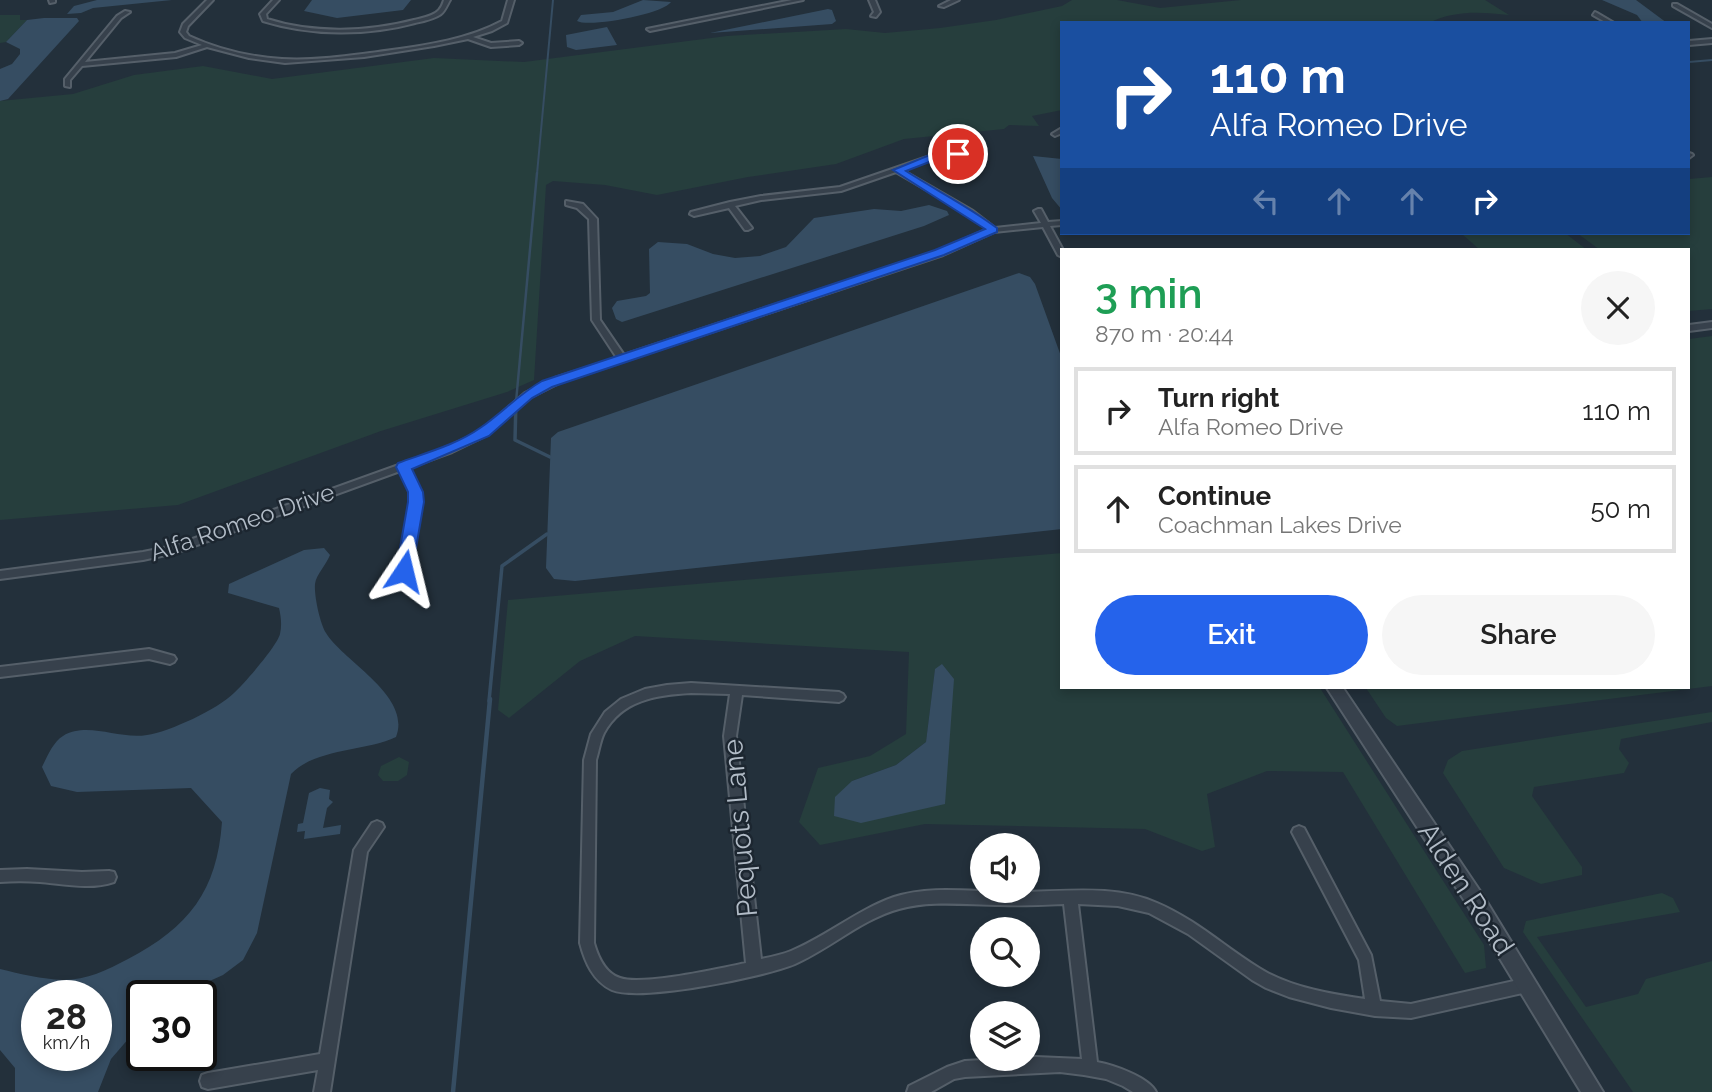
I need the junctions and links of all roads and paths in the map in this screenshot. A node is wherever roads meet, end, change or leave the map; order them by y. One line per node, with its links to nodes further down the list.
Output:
1 (210, 0): 20 (street)
2 (276, 0): 3 (street)
3 (447, 0)
4 (511, 0): 16 (street)
5 (800, 0): 15 (street)
6 (872, 0): 12 (street)
7 (957, 0): 9 (street)
8 (1675, 5): 14 (street)
9 (942, 6)
10 (127, 12): 21 (street)
11 (1595, 14): 13 (street)
12 (874, 16)
13 (1607, 21)
14 (1712, 26)
15 (650, 29)
16 (470, 38): 18 (street); 20 (street)
17 (1712, 41): 19 (street)
18 (519, 43)
19 (1690, 43)
20 (209, 45): 21 (street)
21 (81, 64): 22 (street)
22 (68, 86)
23 (1060, 131): 24 (street)
24 (1055, 134)
25 (966, 155): 26 (street)
26 (898, 170): 28 (street); 34 (street)
27 (569, 203): 40 (street)
28 (730, 204): 30 (street); 33 (street)
29 (1038, 211): 32 (street)
30 (694, 214)
31 (1060, 223): 32 (street, Alfa Romeo Drive)
32 (1045, 225): 34 (street, Alfa Romeo Drive); 35 (street)
33 (748, 228)
34 (993, 230): 40 (street, Alfa Romeo Drive)
35 (1060, 252)
36 (1712, 318): 37 (street)
37 (1690, 320)
38 (1712, 325): 39 (street)
39 (1690, 327)
40 (622, 359): 41 (street, Alfa Romeo Drive)
41 (403, 467): 42 (street, Alfa Romeo Drive); 43 (street)
42 (0, 575)
43 (392, 587)
44 (170, 659): 45 (street)
45 (0, 672)
46 (1336, 689): 55 (street, Alden Road)
47 (737, 690): 48 (street); 54 (street, Pequots Lane); 54 (street)
48 (839, 697)
49 (377, 827): 57 (street)
50 (1299, 832): 56 (street)
51 (0, 876): 52 (street)
52 (109, 877)
53 (1071, 900): 54 (street); 56 (street); 58 (street)
54 (754, 966)
55 (1527, 985): 56 (street); 63 (street, Alden Road)
56 (1374, 1007)
57 (325, 1061): 59 (street); 60 (street)
58 (1090, 1065): 61 (street); 62 (street)
59 (208, 1081)
60 (322, 1092)
61 (915, 1092)
62 (1148, 1092)
63 (1593, 1092)

